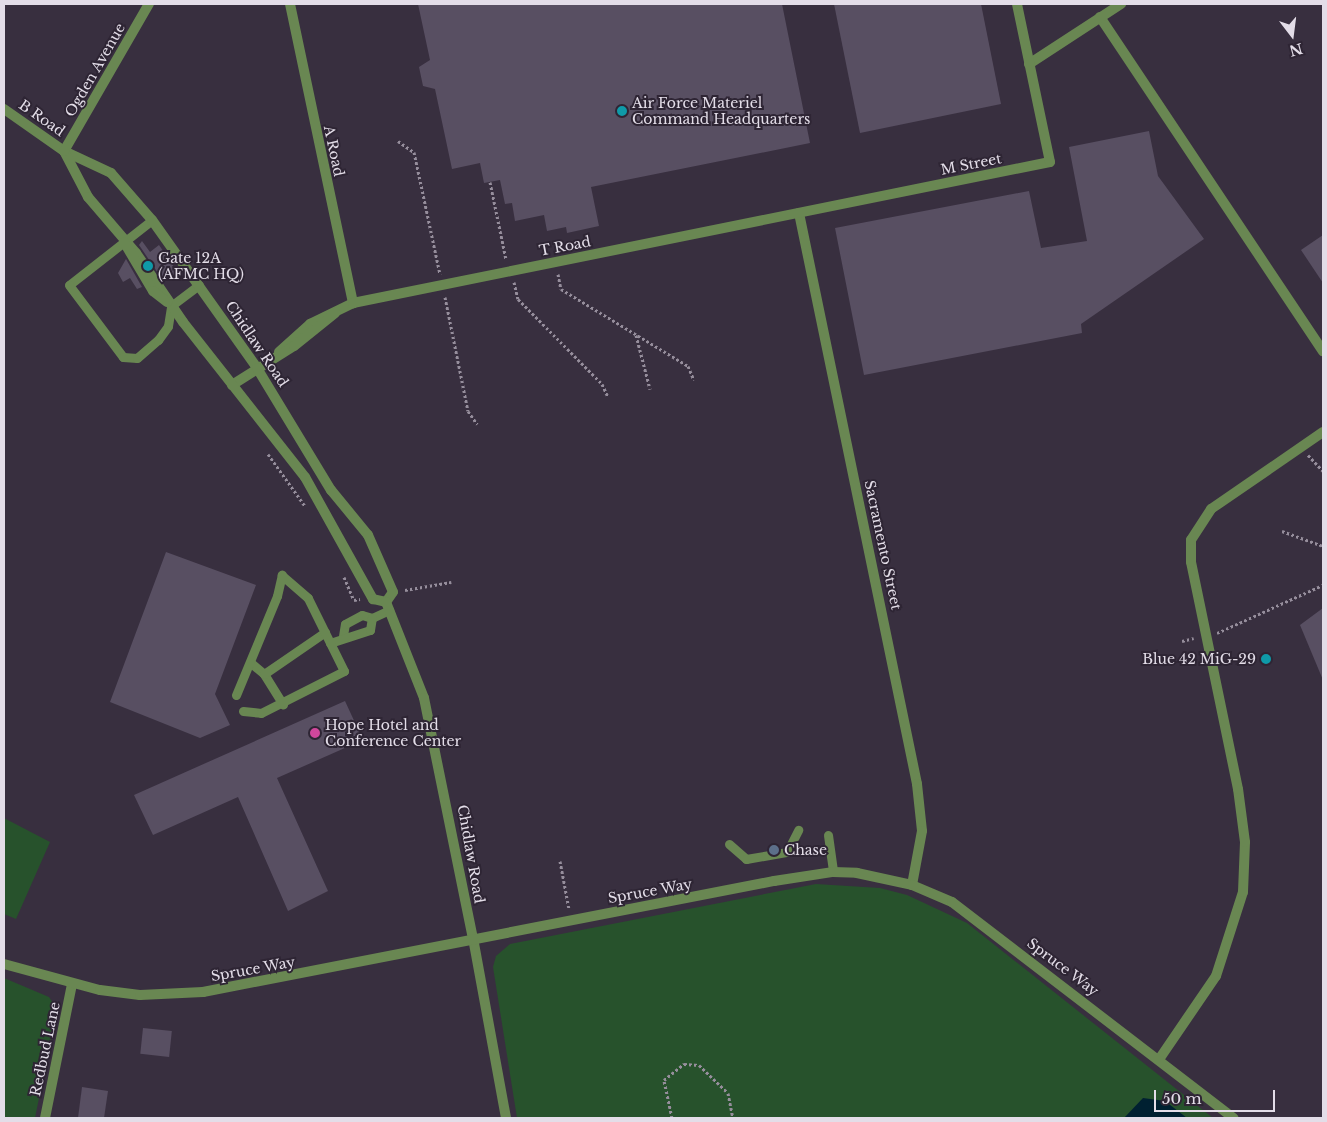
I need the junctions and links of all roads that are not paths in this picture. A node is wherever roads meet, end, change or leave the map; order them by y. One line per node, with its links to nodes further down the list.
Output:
1 (149, 4): 8 (street, Ogden Avenue)
2 (290, 4): 13 (street, A Road)
3 (1017, 4): 6 (street)
4 (1121, 4): 5 (street)
5 (1100, 17): 6 (street); 15 (street)
6 (1029, 64): 9 (street, M Street)
7 (4, 109): 8 (street, B Road)
8 (64, 151): 10 (street, Chidlaw Road); 11 (street)
9 (799, 213): 13 (street, T Road); 33 (street, Sacramento Street)
10 (152, 220): 11 (lane); 12 (street, Chidlaw Road)
11 (124, 241): 14 (street); 14 (lane)
12 (200, 285): 14 (lane); 16 (street, Chidlaw Road)
13 (353, 303): 16 (street, T Road)
14 (171, 306): 17 (street)
15 (1323, 352)
16 (257, 368): 17 (street, T Road); 19 (street, Chidlaw Road)
17 (232, 385): 19 (street)
18 (1323, 432): 37 (street)
19 (387, 606): 20 (lane); 34 (street, Chidlaw Road)
20 (372, 618): 22 (lane); 22 (lane)
21 (325, 632): 23 (lane); 24 (lane); 25 (lane)
22 (342, 636): 23 (lane)
23 (330, 643): 27 (lane)
24 (252, 663): 25 (lane); 26 (lane)
25 (264, 674): 27 (lane)
26 (236, 695)
27 (283, 704): 28 (lane)
28 (243, 711)
29 (798, 830): 31 (lane)
30 (828, 835): 32 (lane)
31 (729, 844)
32 (833, 872): 33 (street, Spruce Way); 34 (street, Spruce Way)
33 (912, 885): 37 (street, Spruce Way)
34 (473, 938): 36 (street, Spruce Way); 39 (street, Chidlaw Road)
35 (4, 964): 36 (street, Spruce Way)
36 (72, 984): 38 (street, Redbud Lane)
37 (1160, 1058): 40 (street, Spruce Way)
38 (45, 1118)
39 (506, 1118)
40 (1234, 1118)

